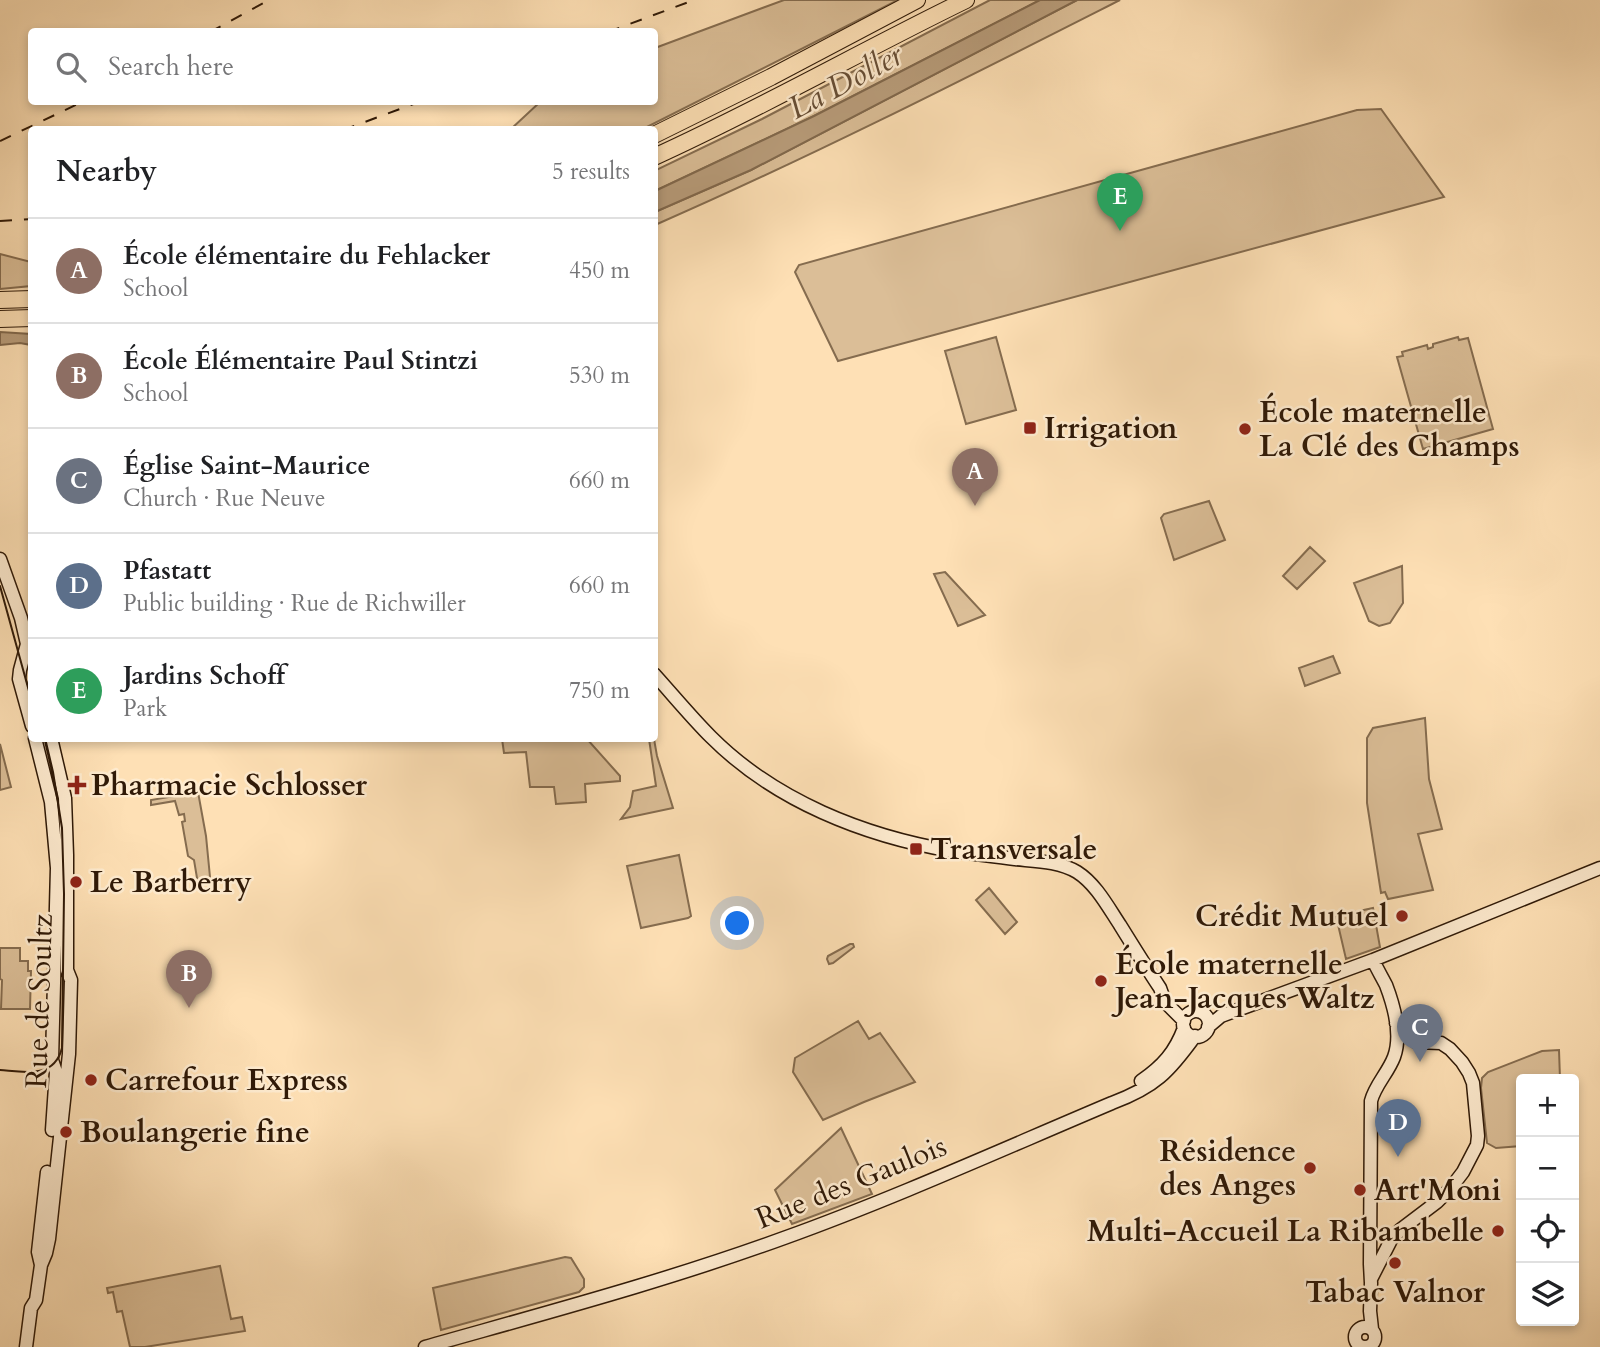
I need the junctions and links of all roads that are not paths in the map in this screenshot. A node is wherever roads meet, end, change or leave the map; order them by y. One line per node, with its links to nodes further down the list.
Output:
1 (917, 0): 3 (highway)
2 (966, 0): 4 (highway)
3 (658, 133)
4 (658, 156)
5 (28, 299): 6 (highway)
6 (0, 300)
7 (28, 318): 8 (highway)
8 (0, 319)
9 (0, 559): 10 (main road)
10 (28, 643)
11 (27, 663): 13 (main road)
12 (658, 678): 21 (main road)
13 (28, 712)
14 (36, 742): 26 (main road, Rue de Soultz)
15 (52, 742): 26 (main road, Rue de Soultz)
16 (1600, 868): 17 (main road)
17 (1387, 955): 18 (main road); 19 (main road)
18 (1373, 960): 19 (main road); 20 (main road)
19 (1385, 984): 22 (main road)
20 (1220, 1016): 21 (main road); 23 (main road, Rue des Gaulois)
21 (1191, 1019): 23 (main road); 24 (main road); 25 (main road, Rue des Gaulois)
22 (1396, 1023): 27 (main road); 27 (main road)
23 (1208, 1027): 24 (main road, Rue des Gaulois)
24 (1195, 1036): 25 (main road, Rue des Gaulois)
25 (1112, 1102): 32 (main road, Rue des Gaulois)
26 (41, 1265): 28 (main road, Rue de Soultz)
27 (1371, 1279): 29 (main road)
28 (36, 1300): 30 (main road, Rue de Soultz); 31 (main road, Rue de Soultz)
29 (1371, 1337): 33 (main road)
30 (26, 1347)
31 (34, 1347)
32 (425, 1347)
33 (1386, 1347)

